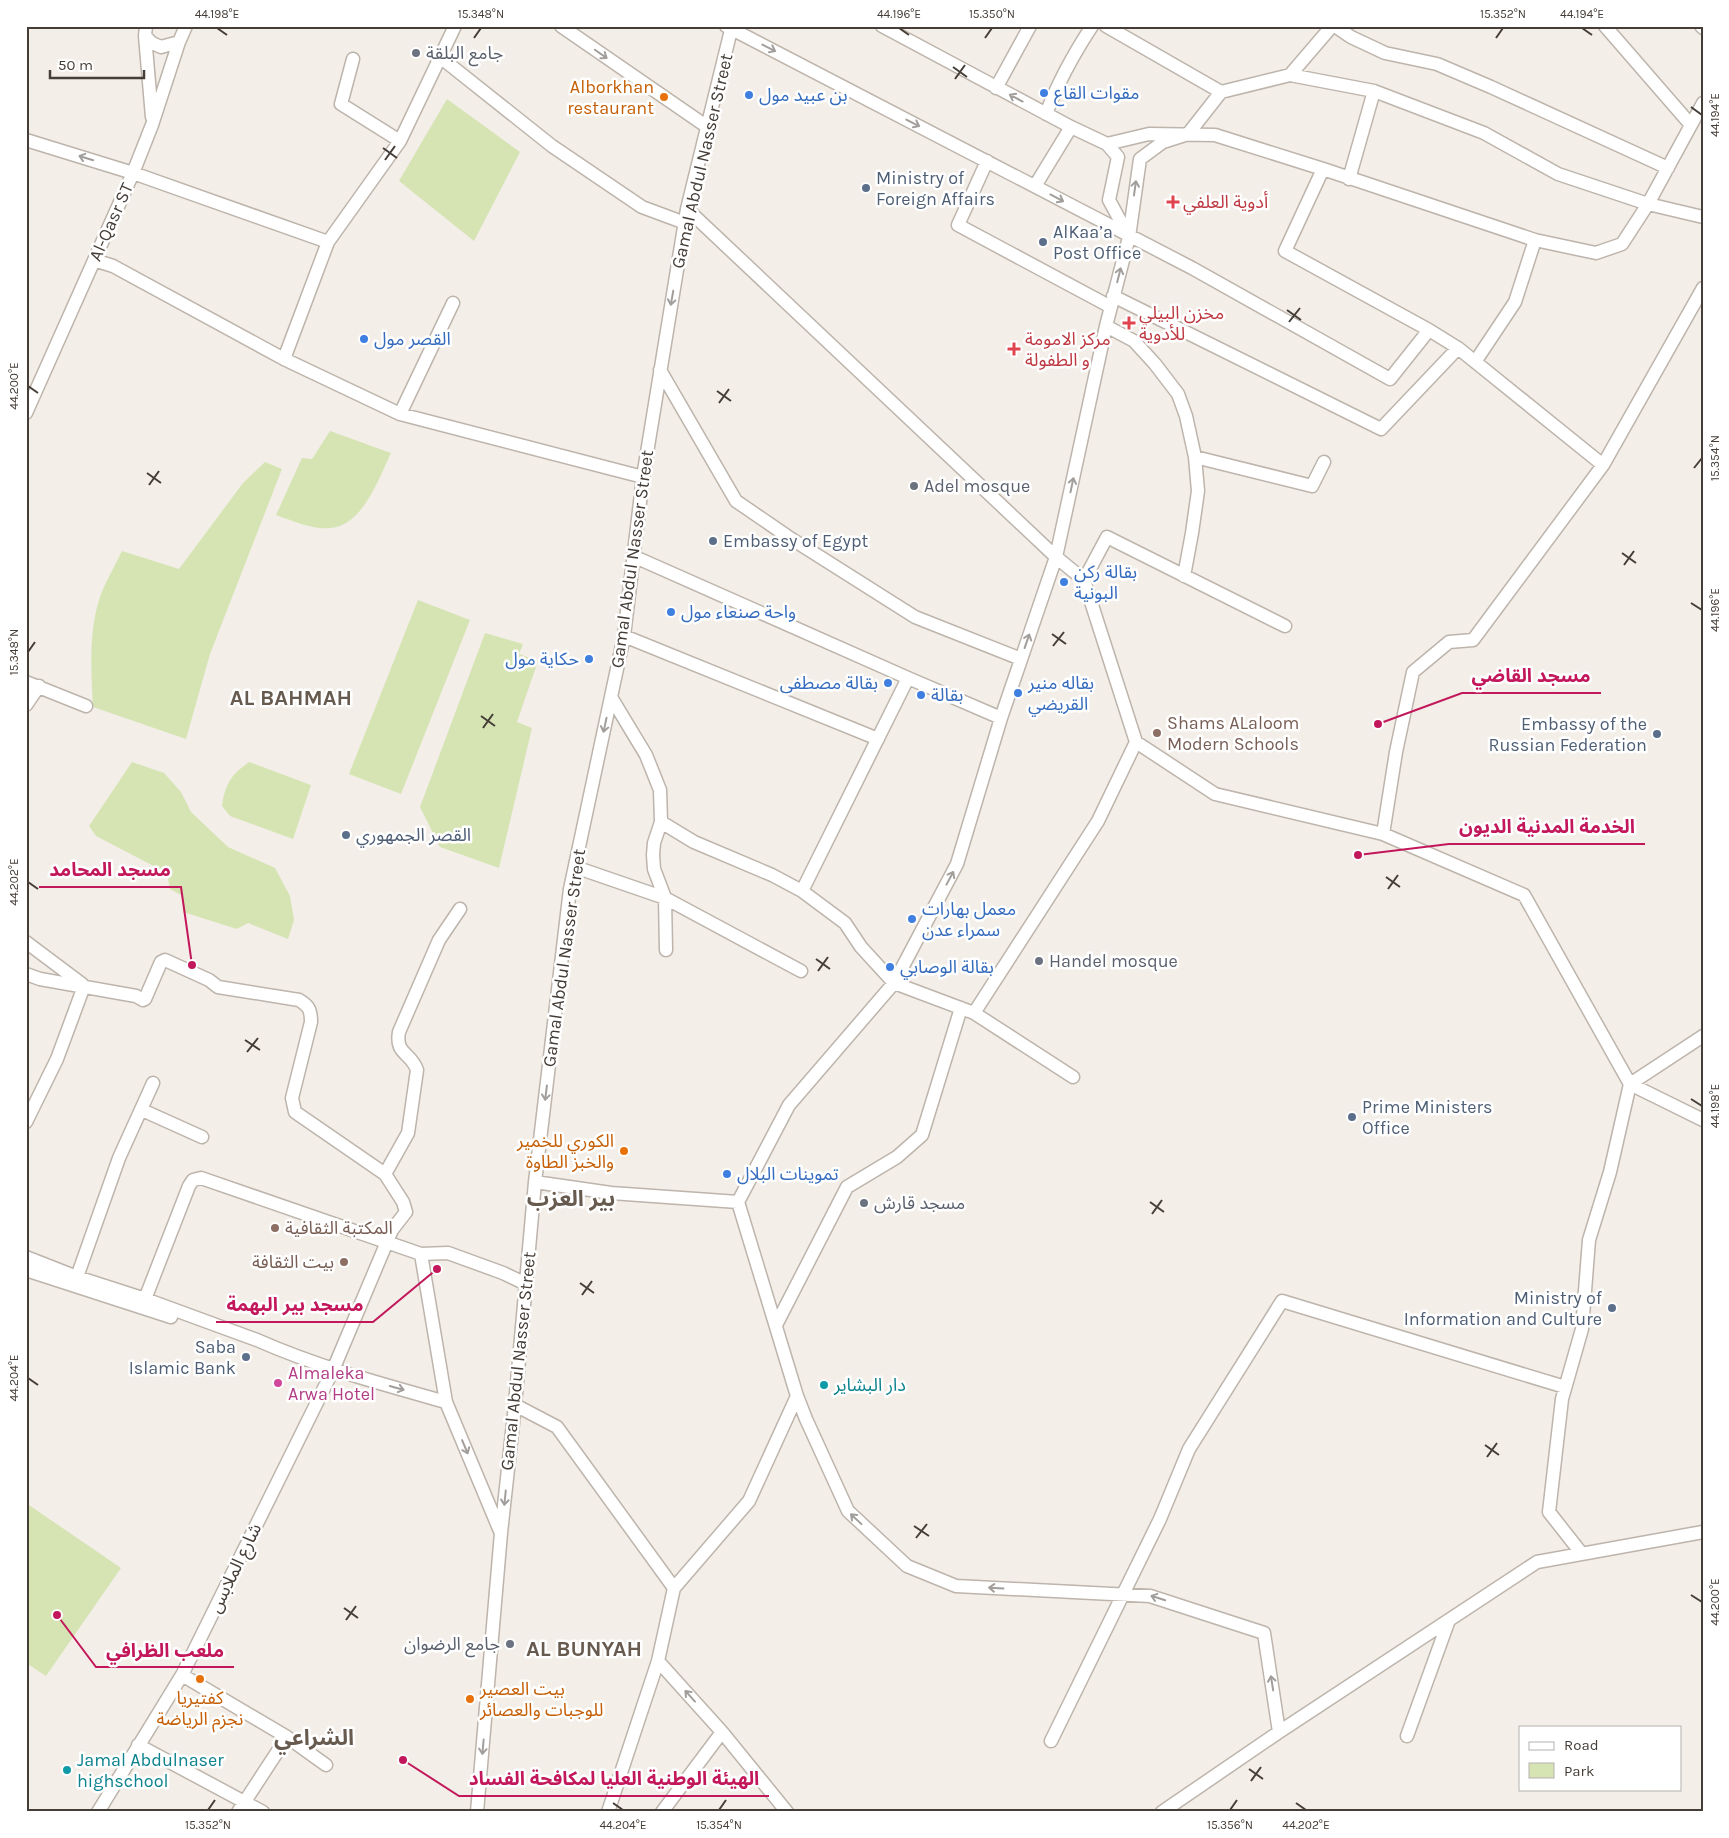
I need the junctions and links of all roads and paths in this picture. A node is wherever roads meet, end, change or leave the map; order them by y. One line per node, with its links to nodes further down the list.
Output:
1 (186, 26): 12 (street, Al-Qasr ST)
2 (454, 26): 13 (street)
3 (561, 26): 23 (street, one-way to 23)
4 (882, 26): 16 (street)
5 (1030, 26): 16 (street)
6 (1092, 26): 20 (street)
7 (1106, 26): 18 (street)
8 (1334, 26): 15 (street); 30 (street)
9 (1605, 26): 22 (street)
10 (730, 27): 23 (street, Gamal Abdul Nasser Street); 29 (street, one-way to 29)
11 (146, 31): 12 (street); 21 (street)
12 (179, 42): 21 (street, Al-Qasr ST)
13 (440, 57): 27 (street); 38 (street)
14 (353, 59): 27 (street)
15 (1290, 75): 17 (street); 18 (street)
16 (996, 88): 20 (street, one-way to 16)
17 (1374, 91): 33 (street); 35 (street)
18 (1222, 92): 25 (street)
19 (1703, 103): 22 (street)
20 (1046, 114): 24 (street)
21 (152, 125): 32 (street, Al-Qasr ST)
22 (1691, 125): 30 (street)
23 (706, 126): 36 (street, Gamal Abdul Nasser Street)
24 (1071, 127): 28 (street); 34 (street)
25 (1188, 134): 28 (street); 31 (street); 39 (street, one-way to 25)
26 (26, 140): 32 (street, one-way to 26)
27 (400, 141): 41 (street)
28 (1107, 144): 39 (street)
29 (987, 161): 34 (street); 44 (street)
30 (1668, 168): 35 (street)
31 (1323, 169): 33 (street); 47 (street)
32 (133, 173): 41 (street); 42 (street, Al-Qasr ST)
33 (1349, 178): 40 (street)
34 (1035, 186): 39 (street, one-way to 39)
35 (1648, 204): 37 (street); 40 (street)
36 (687, 209): 38 (street, Gamal Abdul Nasser Street); 59 (street)
37 (1703, 217)
38 (685, 223): 51 (street, Gamal Abdul Nasser Street, one-way to 51)
39 (1128, 237): 44 (street, one-way to 39); 47 (street)
40 (1535, 240): 50 (street)
41 (328, 242): 49 (street)
42 (94, 260): 49 (street); 52 (street, Al-Qasr ST)
43 (1703, 288): 56 (street)
44 (1112, 301): 46 (street); 48 (street)
45 (453, 303): 53 (street)
46 (1106, 326): 54 (street); 59 (street, one-way to 46)
47 (1429, 330): 48 (street)
48 (1458, 348): 50 (street)
49 (284, 359): 53 (street)
50 (1475, 362): 56 (street)
51 (660, 370): 57 (street, Gamal Abdul Nasser Street); 64 (street)
52 (26, 413)
53 (400, 414): 57 (street)
54 (1195, 457): 55 (street); 60 (street)
55 (1324, 462)
56 (1603, 465): 75 (street)
57 (643, 477): 58 (street, Gamal Abdul Nasser Street)
58 (635, 557): 63 (street, Gamal Abdul Nasser Street); 65 (street)
59 (1056, 557): 61 (street); 64 (street, one-way to 59)
60 (1184, 576): 61 (street); 62 (street)
61 (1084, 580): 73 (street)
62 (1285, 626)
63 (624, 636): 68 (street, Gamal Abdul Nasser Street); 72 (street)
64 (1021, 659): 71 (street)
65 (908, 678): 71 (street); 72 (street)
66 (26, 682): 67 (street)
67 (39, 686): 69 (street); 70 (street)
68 (611, 697): 74 (street); 76 (street, Gamal Abdul Nasser Street, one-way to 76)
69 (26, 705)
70 (86, 706)
71 (1001, 718): 84 (street, one-way to 71)
72 (878, 739): 77 (street)
73 (1136, 742): 75 (street); 87 (street)
74 (661, 822): 77 (street); 78 (street)
75 (1383, 834): 91 (street)
76 (575, 867): 78 (street); 97 (street, Gamal Abdul Nasser Street, one-way to 97)
77 (802, 890): 84 (street)
78 (665, 898): 81 (street); 82 (street)
79 (460, 909): 96 (street)
80 (26, 942): 85 (street)
81 (666, 950)
82 (801, 971)
83 (26, 974): 85 (street)
84 (894, 983): 86 (street); 98 (street)
85 (84, 986): 94 (street); 96 (street)
86 (961, 1008): 87 (street); 106 (street)
87 (974, 1013): 89 (street)
88 (1703, 1036): 91 (street)
89 (1072, 1077)
90 (153, 1083): 92 (street)
91 (1630, 1084): 93 (street); 109 (street)
92 (142, 1110): 95 (street); 103 (street)
93 (1703, 1120)
94 (26, 1122)
95 (202, 1137)
96 (385, 1174): 99 (street, شارع الملابس)
97 (535, 1182): 98 (street); 104 (street, Gamal Abdul Nasser Street)
98 (738, 1202): 106 (street)
99 (387, 1242): 100 (street); 105 (street); 108 (street, شارع الملابس)
100 (421, 1254): 104 (street); 111 (street)
101 (26, 1257): 103 (street)
102 (26, 1270): 107 (street)
103 (77, 1277): 105 (street)
104 (526, 1284): 112 (street, Gamal Abdul Nasser Street)
105 (145, 1299): 107 (street)
106 (776, 1325): 110 (street)
107 (272, 1348): 108 (street)
108 (333, 1370): 111 (street, one-way to 111); 120 (street, شارع الملابس)
109 (1565, 1387): 115 (street); 117 (street)
110 (797, 1396): 116 (street); 117 (street, one-way to 110)
111 (446, 1402): 114 (street, one-way to 114)
112 (515, 1405): 114 (street, Gamal Abdul Nasser Street, one-way to 114); 116 (street)
113 (1703, 1532): 115 (street)
114 (501, 1533): 131 (street, Gamal Abdul Nasser Street, one-way to 131)
115 (1582, 1554): 118 (street)
116 (674, 1588): 119 (street)
117 (1124, 1594): 122 (street, one-way to 117); 125 (street)
118 (1449, 1620): 122 (street); 123 (street)
119 (658, 1660): 121 (street, one-way to 119); 132 (street)
120 (182, 1675): 124 (street); 126 (street, شارع الملابس)
121 (722, 1732): 133 (street); 134 (street)
122 (1279, 1732): 135 (street)
123 (1408, 1736)
124 (286, 1737): 127 (street); 128 (street)
125 (1051, 1742)
126 (138, 1745): 128 (street); 129 (street, شارع الملابس)
127 (326, 1765)
128 (241, 1807): 130 (street)
129 (98, 1812)
130 (263, 1812)
131 (478, 1812)
132 (608, 1812)
133 (662, 1812)
134 (787, 1812)
135 (1162, 1812)

